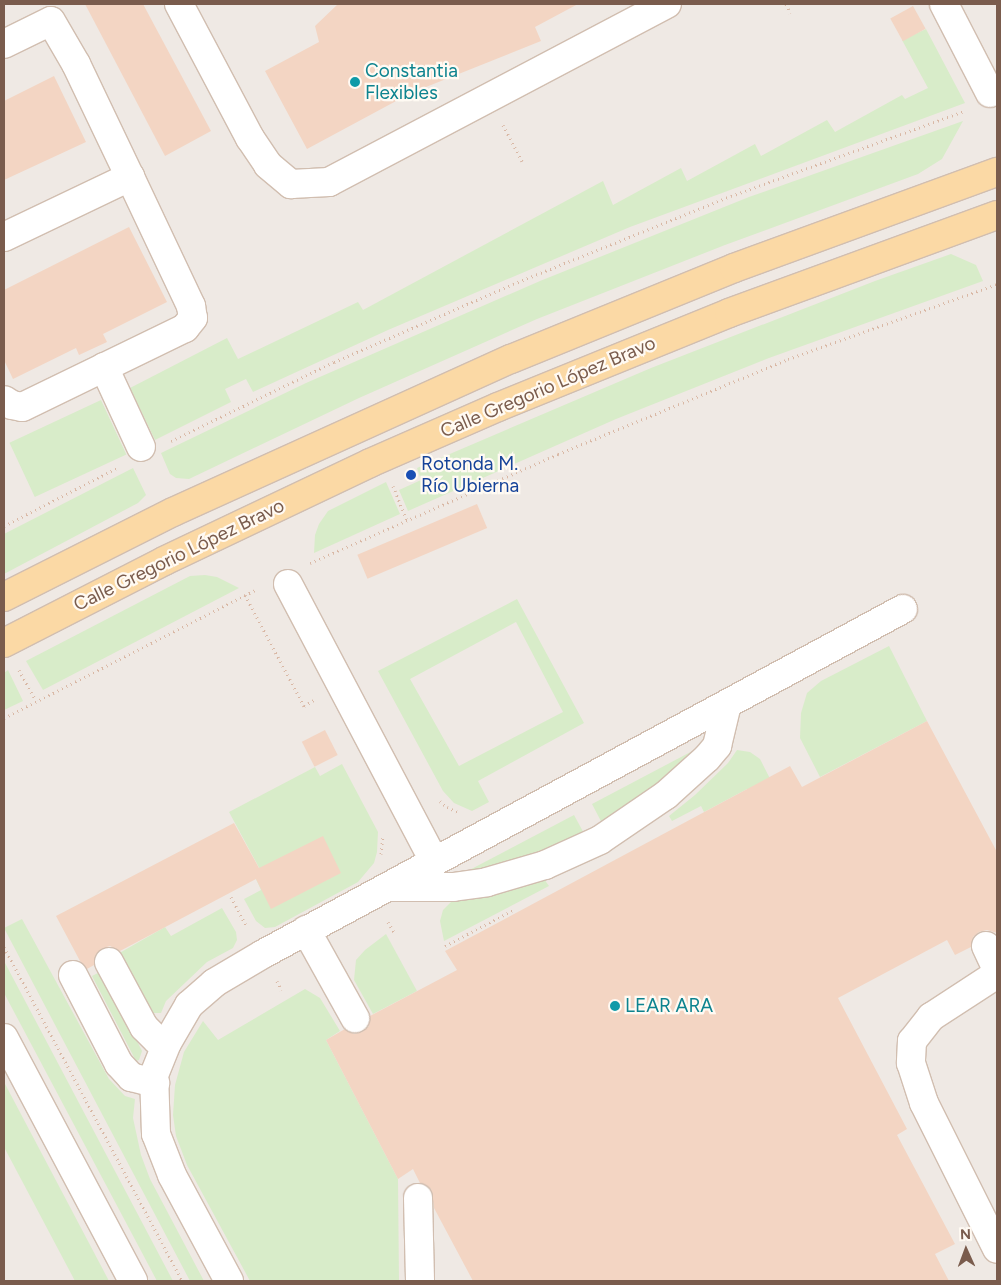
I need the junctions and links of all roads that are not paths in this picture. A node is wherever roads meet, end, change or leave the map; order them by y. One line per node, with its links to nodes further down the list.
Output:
1 (179, 4): 2 (street)
2 (667, 4)
3 (944, 4): 5 (street)
4 (4, 44): 7 (street)
5 (990, 93)
6 (997, 172): 14 (main road, Calle Gregorio López Bravo)
7 (130, 177): 9 (street); 10 (street)
8 (997, 215): 16 (main road, Calle Gregorio López Bravo)
9 (4, 237)
10 (104, 367): 11 (street); 12 (street)
11 (4, 400)
12 (134, 455)
13 (288, 584): 18 (street)
14 (4, 597)
15 (903, 609): 17 (street)
16 (4, 643)
17 (727, 704): 18 (street); 19 (street)
18 (434, 861): 19 (street)
19 (386, 887): 20 (street)
20 (306, 930): 24 (street); 26 (street)
21 (109, 962): 26 (street)
22 (997, 974): 29 (street)
23 (73, 975): 27 (street)
24 (355, 1018)
25 (4, 1038): 30 (street)
26 (166, 1043): 27 (street)
27 (155, 1083): 31 (street)
28 (418, 1198): 32 (street)
29 (997, 1249)
30 (133, 1281)
31 (229, 1281)
32 (420, 1281)

